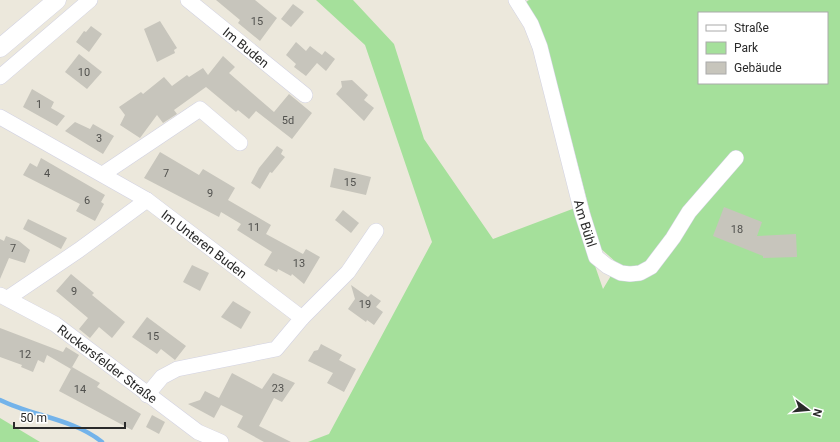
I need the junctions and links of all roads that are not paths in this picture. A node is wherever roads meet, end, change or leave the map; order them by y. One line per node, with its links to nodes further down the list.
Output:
1 (57, 0): 5 (street)
2 (90, 0): 6 (street)
3 (188, 0): 7 (street, Im Buden)
4 (516, 0): 10 (street, Am Bühl)
5 (0, 48)
6 (0, 77)
7 (306, 94)
8 (0, 117): 11 (street, Im Unteren Buden)
9 (240, 143): 11 (street)
10 (736, 158)
11 (103, 174): 12 (street, Im Unteren Buden)
12 (147, 200): 14 (street); 15 (street, Im Unteren Buden)
13 (376, 231): 15 (street)
14 (4, 297): 16 (street, Ruckersfelder Straße)
15 (302, 318): 16 (street)
16 (147, 395): 17 (street, Ruckersfelder Straße)
17 (215, 441)

